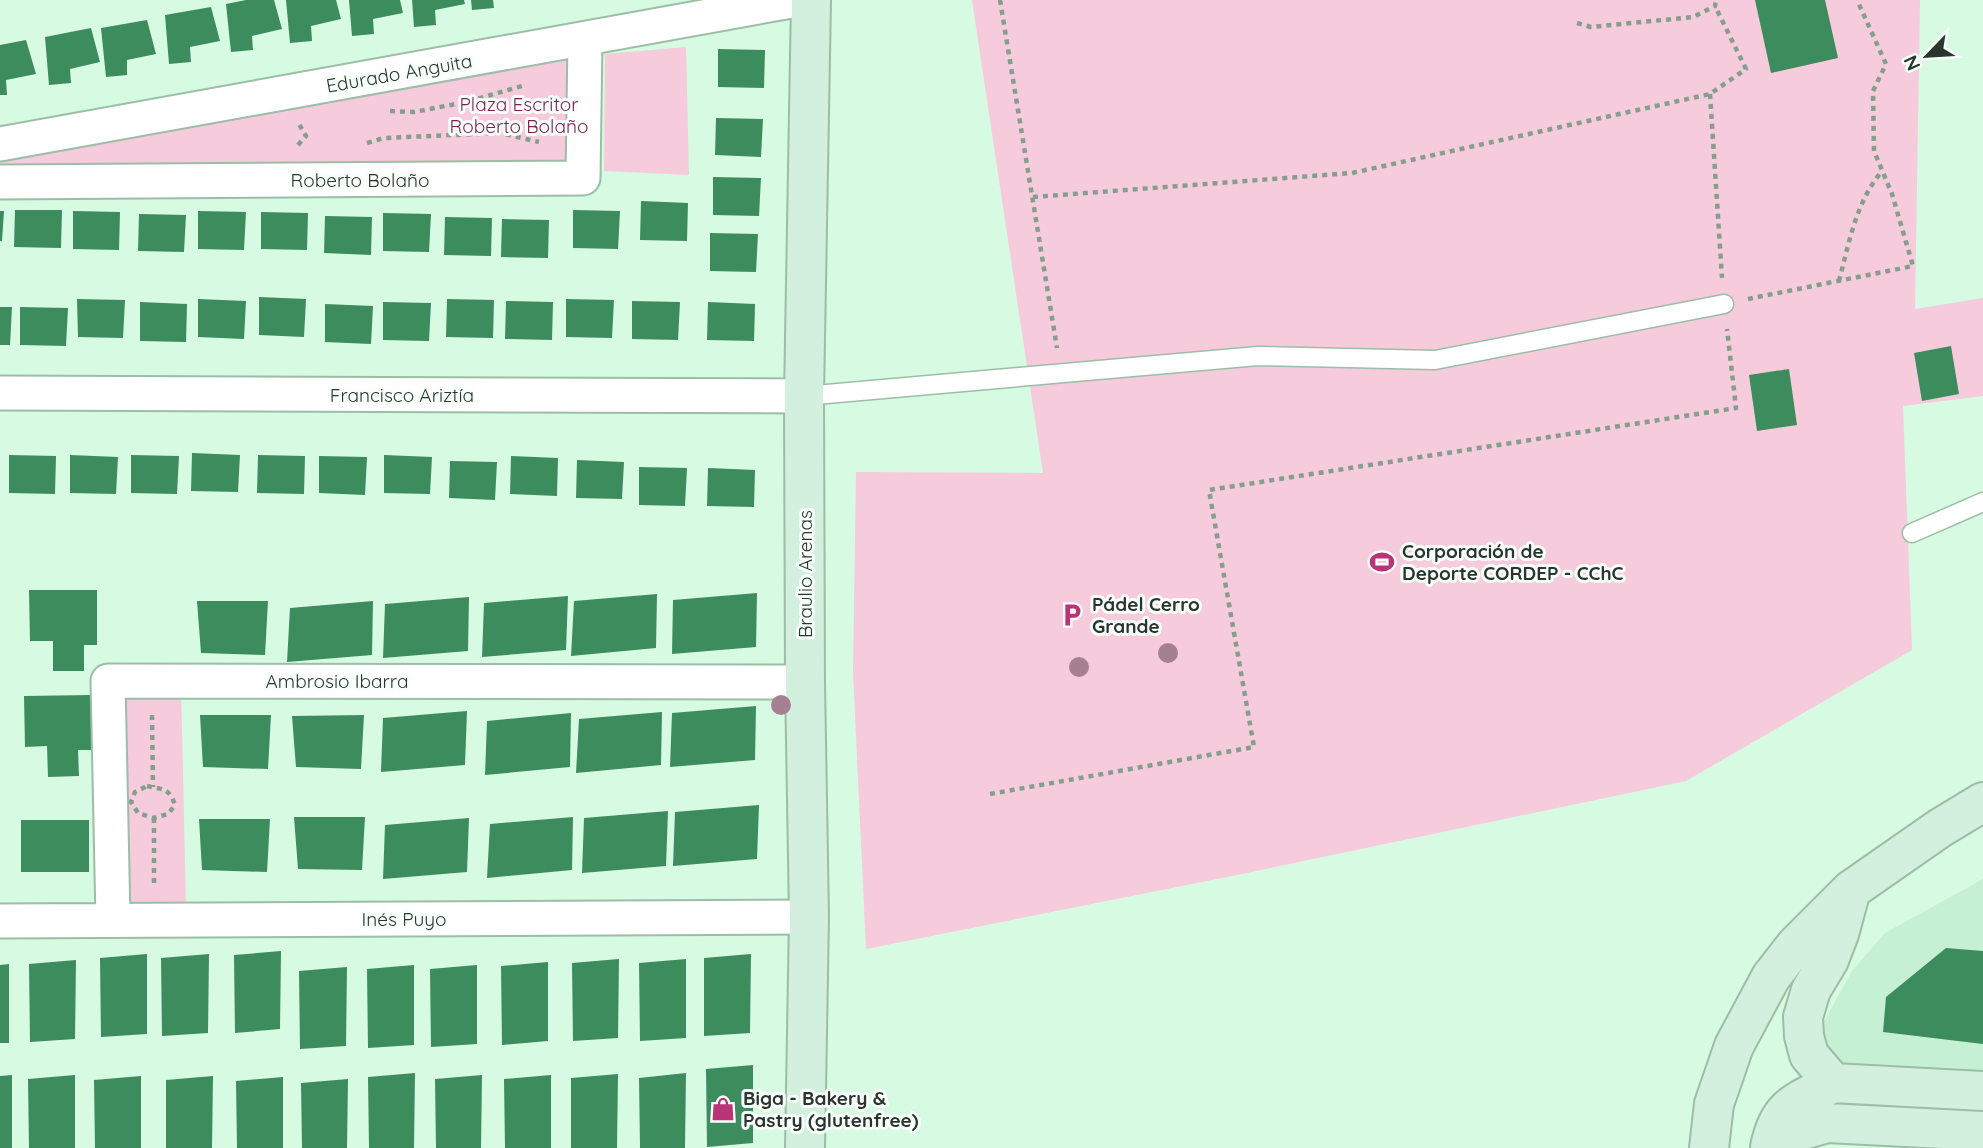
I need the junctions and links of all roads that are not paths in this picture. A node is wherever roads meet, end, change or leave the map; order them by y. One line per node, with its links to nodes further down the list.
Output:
1 (797, 0): 3 (street, Edurado Anguita)
2 (811, 0): 8 (street, Braulio Arenas)
3 (585, 40): 4 (street, Edurado Anguita); 5 (street, Roberto Bolaño)
4 (0, 144)
5 (0, 182)
6 (1724, 304): 8 (lane)
7 (0, 393): 8 (street, Francisco Ariztía)
8 (804, 396): 11 (street, Braulio Arenas)
9 (1983, 502): 10 (lane)
10 (1912, 533)
11 (805, 682): 14 (street, Braulio Arenas); 16 (street, Ambrosio Ibarra)
12 (1983, 802): 13 (street)
13 (1851, 890): 17 (street); 21 (street)
14 (809, 917): 16 (street, Inés Puyo); 20 (street, Braulio Arenas)
15 (0, 920): 16 (street, Inés Puyo)
16 (113, 920)
17 (1833, 1083): 18 (street); 22 (street)
18 (1983, 1091)
19 (1983, 1131): 23 (street)
20 (804, 1148)
21 (1709, 1148)
22 (1769, 1148)
23 (1781, 1148)

